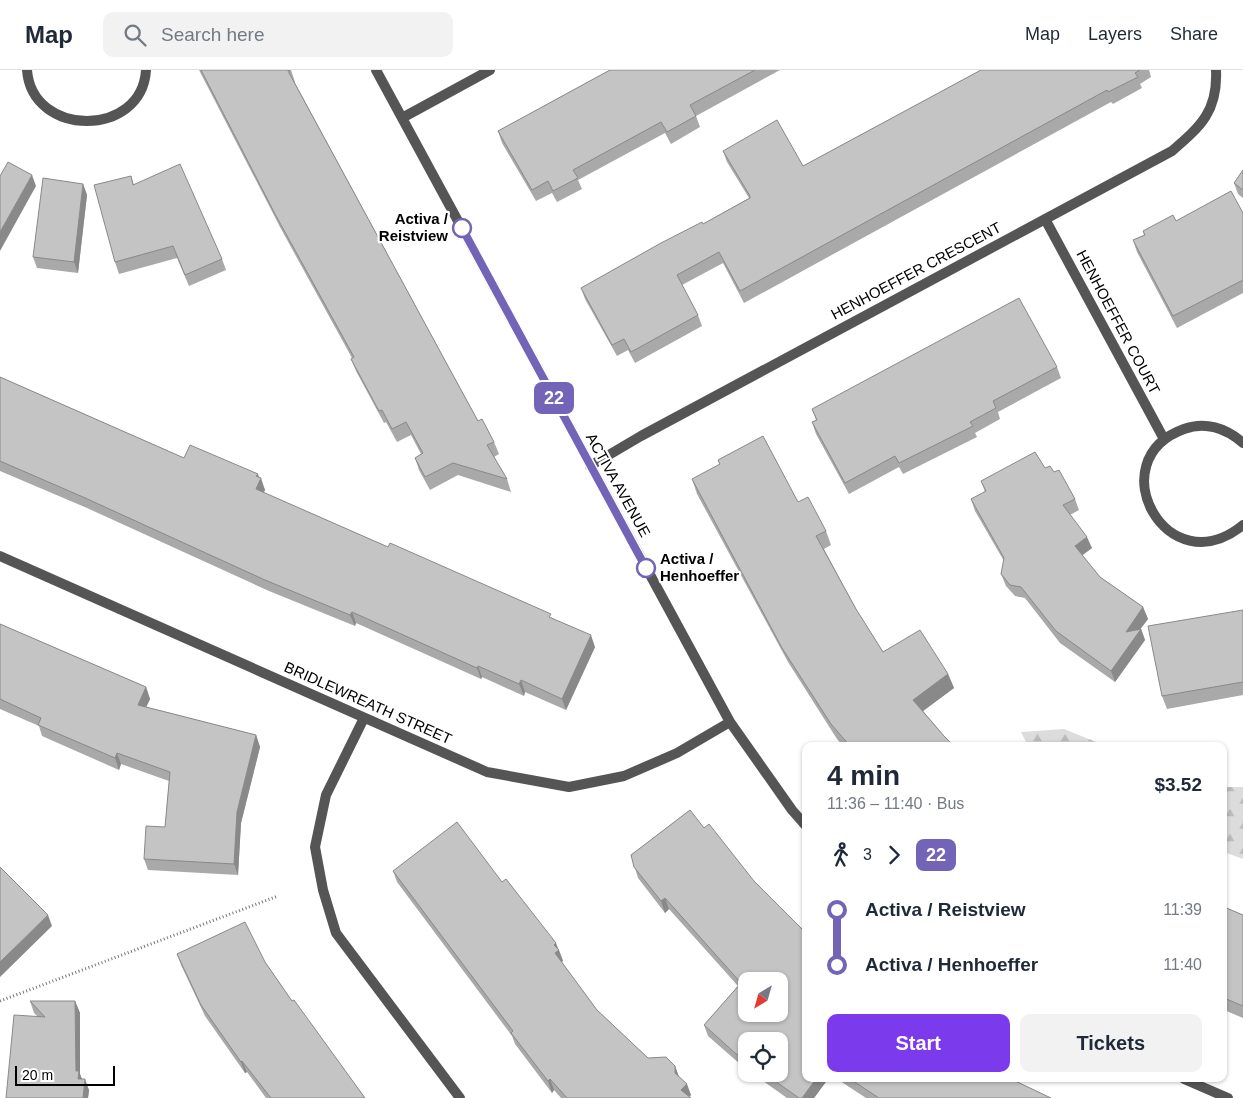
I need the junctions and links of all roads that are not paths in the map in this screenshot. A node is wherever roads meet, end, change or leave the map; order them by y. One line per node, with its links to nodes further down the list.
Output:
1 (26, 70): 2 (street)
2 (146, 70)
3 (376, 70): 6 (street, ACTIVA AVENUE)
4 (490, 70): 6 (street)
5 (1216, 70): 7 (street, HENHOEFFER CRESCENT)
6 (402, 118): 10 (street, ACTIVA AVENUE)
7 (1045, 219): 8 (street, HENHOEFFER COURT); 10 (street, HENHOEFFER CRESCENT)
8 (1164, 439): 9 (street); 11 (street)
9 (1243, 443)
10 (590, 466): 14 (street, ACTIVA AVENUE)
11 (1243, 525)
12 (0, 556): 13 (street, BRIDLEWREATH STREET)
13 (364, 718): 14 (street, BRIDLEWREATH STREET); 17 (street)
14 (730, 722): 15 (street, ACTIVA AVENUE)
15 (802, 821)
16 (1191, 1082): 18 (street)
17 (460, 1098)
18 (1228, 1098)

